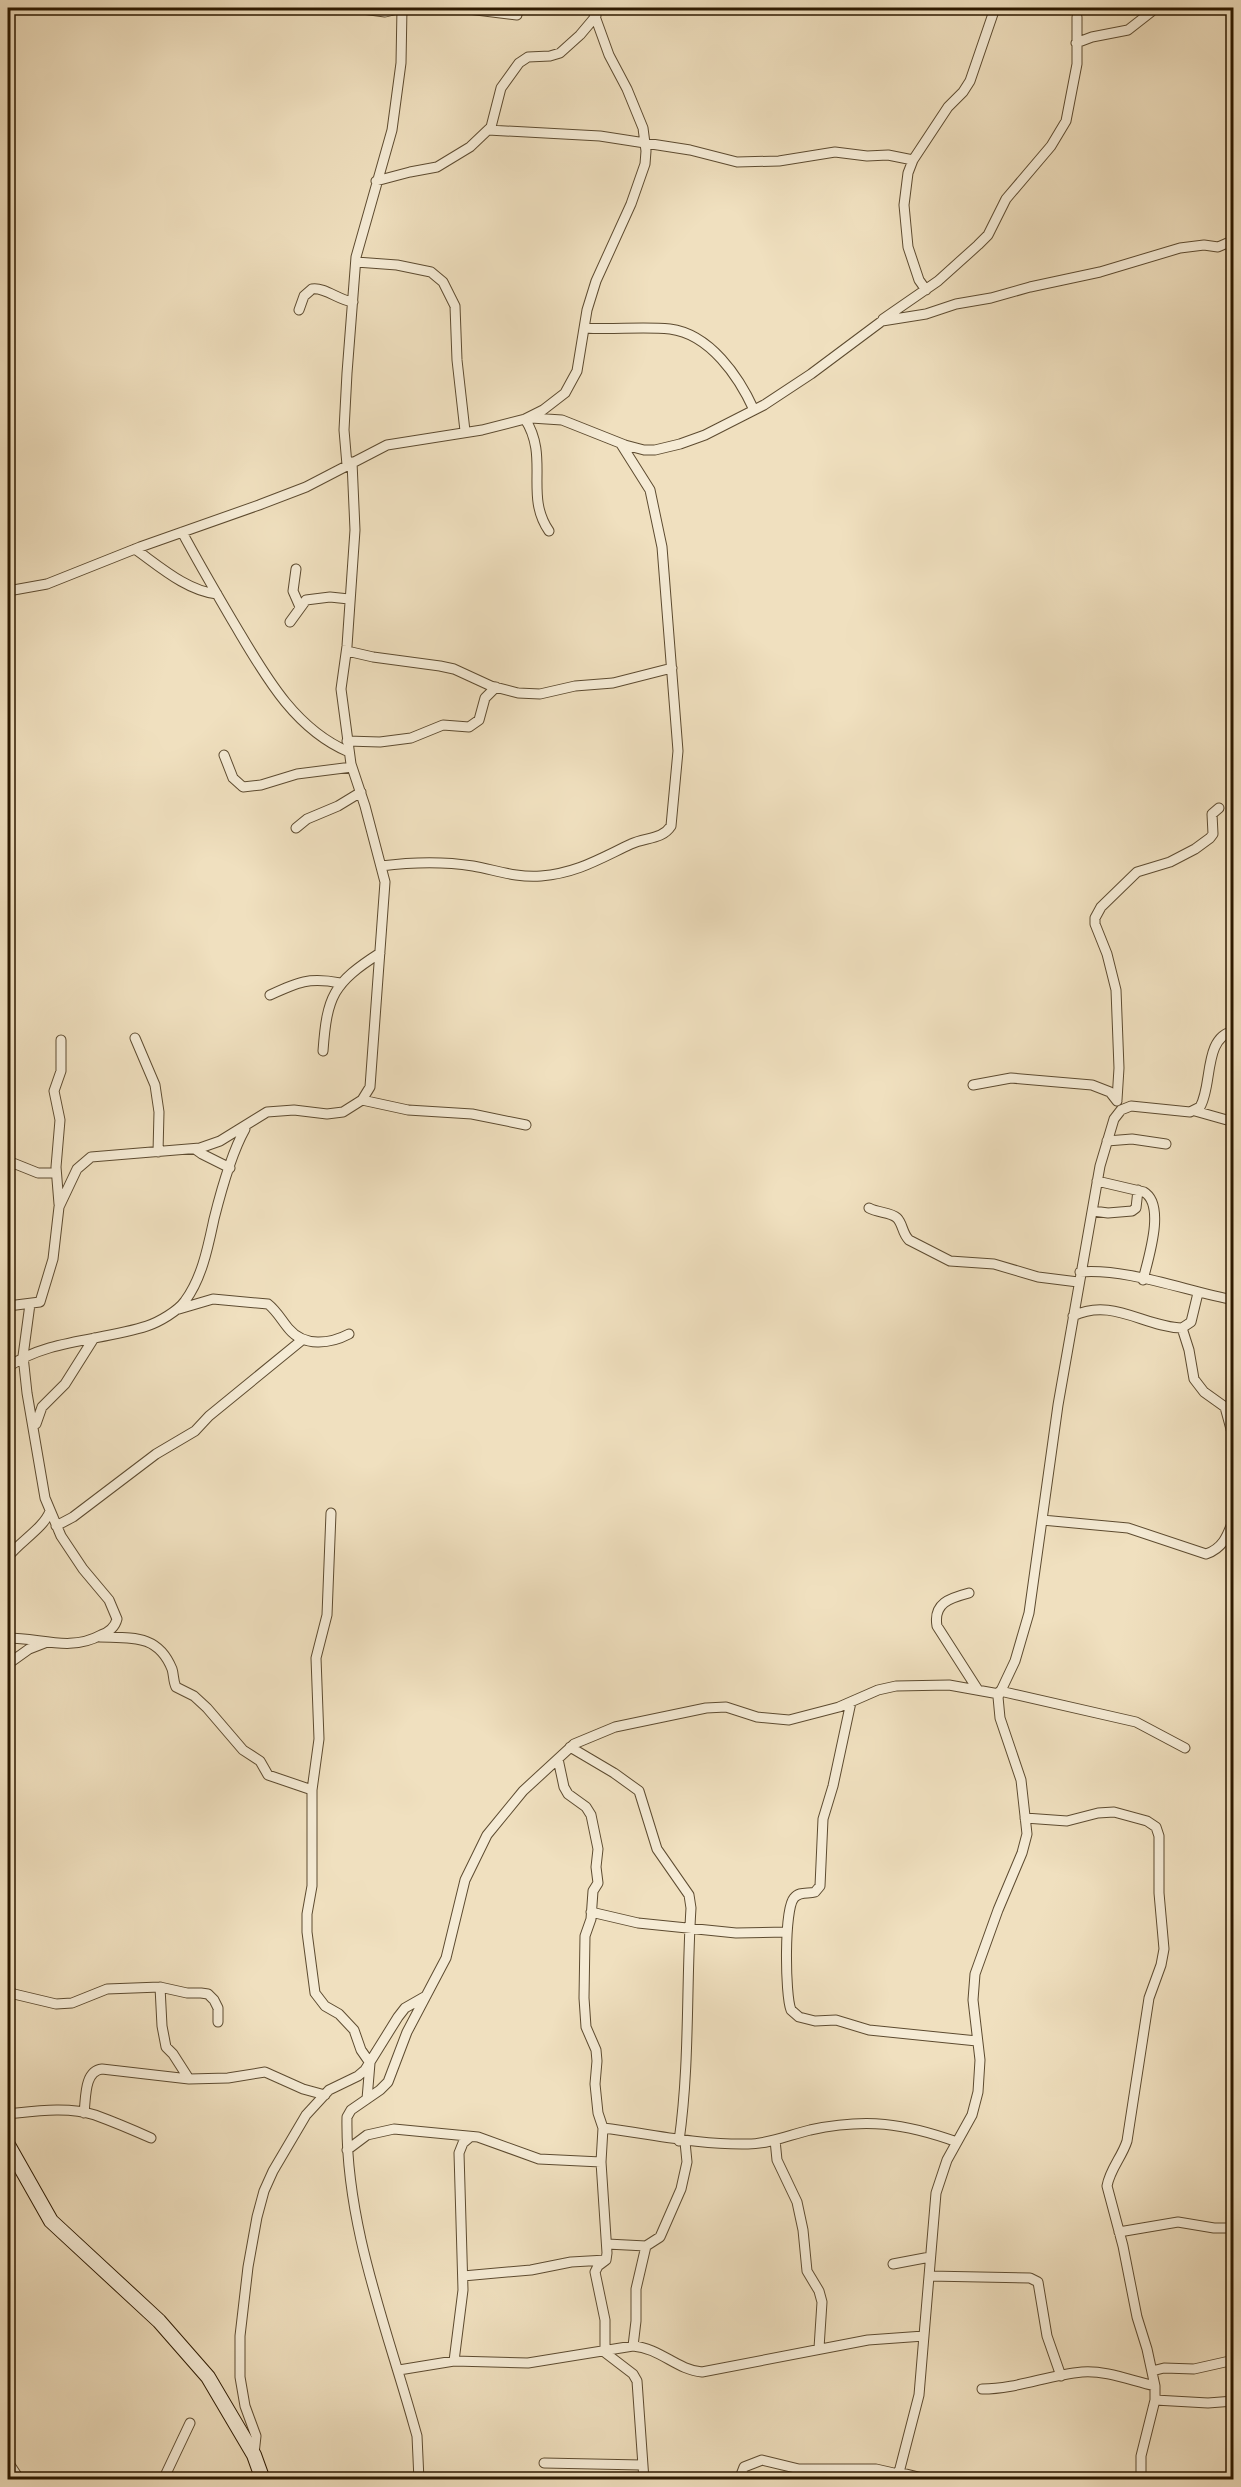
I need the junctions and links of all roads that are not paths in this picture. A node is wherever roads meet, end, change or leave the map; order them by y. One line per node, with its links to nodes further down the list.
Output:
1 (355, 8): 7 (street)
2 (413, 8): 7 (street)
3 (460, 8): 10 (street)
4 (547, 8): 5 (street)
5 (578, 8)
6 (995, 8): 15 (street)
7 (402, 9): 16 (street)
8 (594, 10): 13 (street); 14 (street)
9 (1151, 12): 12 (street)
10 (517, 15)
11 (1077, 17): 12 (street)
12 (1077, 43): 19 (street)
13 (488, 130): 14 (street); 16 (street)
14 (645, 142): 15 (street); 23 (street)
15 (913, 160): 19 (street)
16 (376, 181): 18 (street)
17 (1233, 240): 22 (street)
18 (356, 262): 20 (street); 26 (street)
19 (926, 290): 22 (street)
20 (352, 302): 21 (street); 28 (street)
21 (299, 310)
22 (882, 321): 24 (street)
23 (585, 328): 24 (street); 25 (street)
24 (754, 410): 27 (street)
25 (527, 419): 26 (street); 27 (street); 29 (street)
26 (465, 431): 28 (street)
27 (621, 444): 39 (street)
28 (349, 464): 30 (street); 35 (street)
29 (549, 531)
30 (182, 532): 31 (street); 34 (street)
31 (135, 549): 33 (street); 34 (street)
32 (296, 569): 36 (street)
33 (8, 591)
34 (217, 594): 42 (street)
35 (349, 599): 36 (street); 38 (street)
36 (300, 607): 37 (street)
37 (290, 622)
38 (347, 651): 40 (street); 41 (street)
39 (672, 668): 40 (street); 48 (street)
40 (496, 687): 41 (street)
41 (347, 741): 42 (street)
42 (349, 752): 44 (street)
43 (224, 755): 44 (street)
44 (352, 767): 45 (street)
45 (361, 792): 47 (street); 48 (street)
46 (1219, 808): 58 (street)
47 (296, 828)
48 (381, 866): 49 (street)
49 (380, 954): 50 (street); 57 (street)
50 (340, 983): 51 (street); 55 (street)
51 (270, 995)
52 (1232, 1029): 60 (street)
53 (135, 1038): 67 (street)
54 (62, 1040): 70 (street)
55 (323, 1051)
56 (973, 1084): 58 (street)
57 (362, 1100): 62 (street); 63 (street)
58 (1117, 1100): 59 (street)
59 (1122, 1110): 60 (street); 64 (street)
60 (1195, 1111): 61 (street)
61 (1233, 1122)
62 (247, 1125): 66 (street); 69 (street)
63 (526, 1125)
64 (1107, 1141): 65 (street); 71 (street)
65 (1166, 1144)
66 (195, 1149): 67 (street); 69 (street)
67 (158, 1152): 73 (street)
68 (8, 1161): 70 (street)
69 (230, 1168): 82 (street)
70 (56, 1173): 73 (street)
71 (1098, 1180): 72 (street); 75 (street)
72 (1138, 1190): 75 (street); 77 (street)
73 (60, 1207): 80 (street)
74 (870, 1208): 76 (street)
75 (1093, 1211): 76 (street)
76 (1079, 1277): 77 (street); 83 (street)
77 (1143, 1280): 78 (street)
78 (1198, 1293): 79 (street); 84 (street)
79 (1233, 1300)
80 (30, 1304): 81 (street); 88 (street)
81 (8, 1306)
82 (174, 1310): 86 (street); 87 (street)
83 (1073, 1316): 84 (street); 95 (street)
84 (1182, 1328): 91 (street)
85 (349, 1334): 87 (street)
86 (94, 1338): 88 (street); 90 (street)
87 (302, 1340): 96 (street)
88 (23, 1356): 89 (street); 90 (street)
89 (8, 1367)
90 (34, 1429): 92 (street)
91 (1233, 1440)
92 (50, 1511): 96 (street); 97 (street)
93 (331, 1513): 109 (street)
94 (1233, 1518): 95 (street)
95 (1042, 1520): 104 (street)
96 (56, 1526): 99 (street)
97 (8, 1557)
98 (969, 1593): 103 (street)
99 (98, 1637): 101 (street); 109 (street)
100 (8, 1638): 101 (street)
101 (48, 1642): 102 (street)
102 (8, 1664)
103 (978, 1690): 104 (street); 105 (street)
104 (1000, 1692): 107 (street); 110 (street)
105 (851, 1702): 106 (street); 113 (street)
106 (570, 1747): 108 (street); 112 (street)
107 (1185, 1748)
108 (558, 1759): 111 (street); 116 (street)
109 (312, 1790): 119 (street)
110 (1025, 1818): 118 (street); 135 (street)
111 (591, 1912): 112 (street); 125 (street)
112 (689, 1928): 113 (street); 129 (street)
113 (787, 1932): 118 (street)
114 (160, 1987): 115 (street); 117 (street); 120 (street)
115 (8, 1990)
116 (426, 1996): 119 (street); 122 (street)
117 (218, 2022)
118 (977, 2041): 130 (street)
119 (370, 2063): 121 (street); 122 (street)
120 (189, 2079): 121 (street); 123 (street)
121 (325, 2095): 157 (street)
122 (366, 2099): 132 (street)
123 (84, 2113): 124 (street); 127 (street)
124 (8, 2114)
125 (603, 2128): 129 (street); 133 (street)
126 (470, 2137): 132 (street); 133 (street); 141 (street)
127 (151, 2138)
128 (775, 2140): 129 (street); 130 (street); 145 (street)
129 (682, 2141): 137 (street)
130 (957, 2142): 138 (street)
131 (8, 2145): 157 (street)
132 (347, 2150): 149 (street)
133 (601, 2162): 136 (street)
134 (1233, 2228): 135 (street)
135 (1119, 2232): 150 (street)
136 (607, 2244): 137 (street); 139 (street)
137 (646, 2246): 144 (street)
138 (930, 2257): 140 (street); 142 (street)
139 (606, 2260): 141 (street); 146 (street)
140 (893, 2264)
141 (463, 2276): 148 (street)
142 (928, 2276): 143 (street); 151 (street)
143 (924, 2336): 145 (street); 161 (street)
144 (633, 2346): 145 (street); 146 (street)
145 (819, 2348)
146 (604, 2350): 148 (street); 160 (street)
147 (1233, 2360): 150 (street)
148 (454, 2361): 149 (street)
149 (399, 2370): 165 (street)
150 (1152, 2371): 152 (street)
151 (1061, 2376): 152 (street); 153 (street)
152 (1155, 2386): 154 (street)
153 (982, 2389)
154 (1155, 2400): 155 (street); 169 (street)
155 (1233, 2401)
156 (190, 2423): 163 (street)
157 (254, 2455): 164 (street)
158 (8, 2462): 162 (street)
159 (544, 2463): 160 (street)
160 (642, 2465): 166 (street)
161 (898, 2475): 167 (street); 168 (street)
162 (20, 2480)
163 (164, 2480)
164 (263, 2480)
165 (419, 2480)
166 (644, 2480)
167 (739, 2480)
168 (931, 2480)
169 (1141, 2480)

